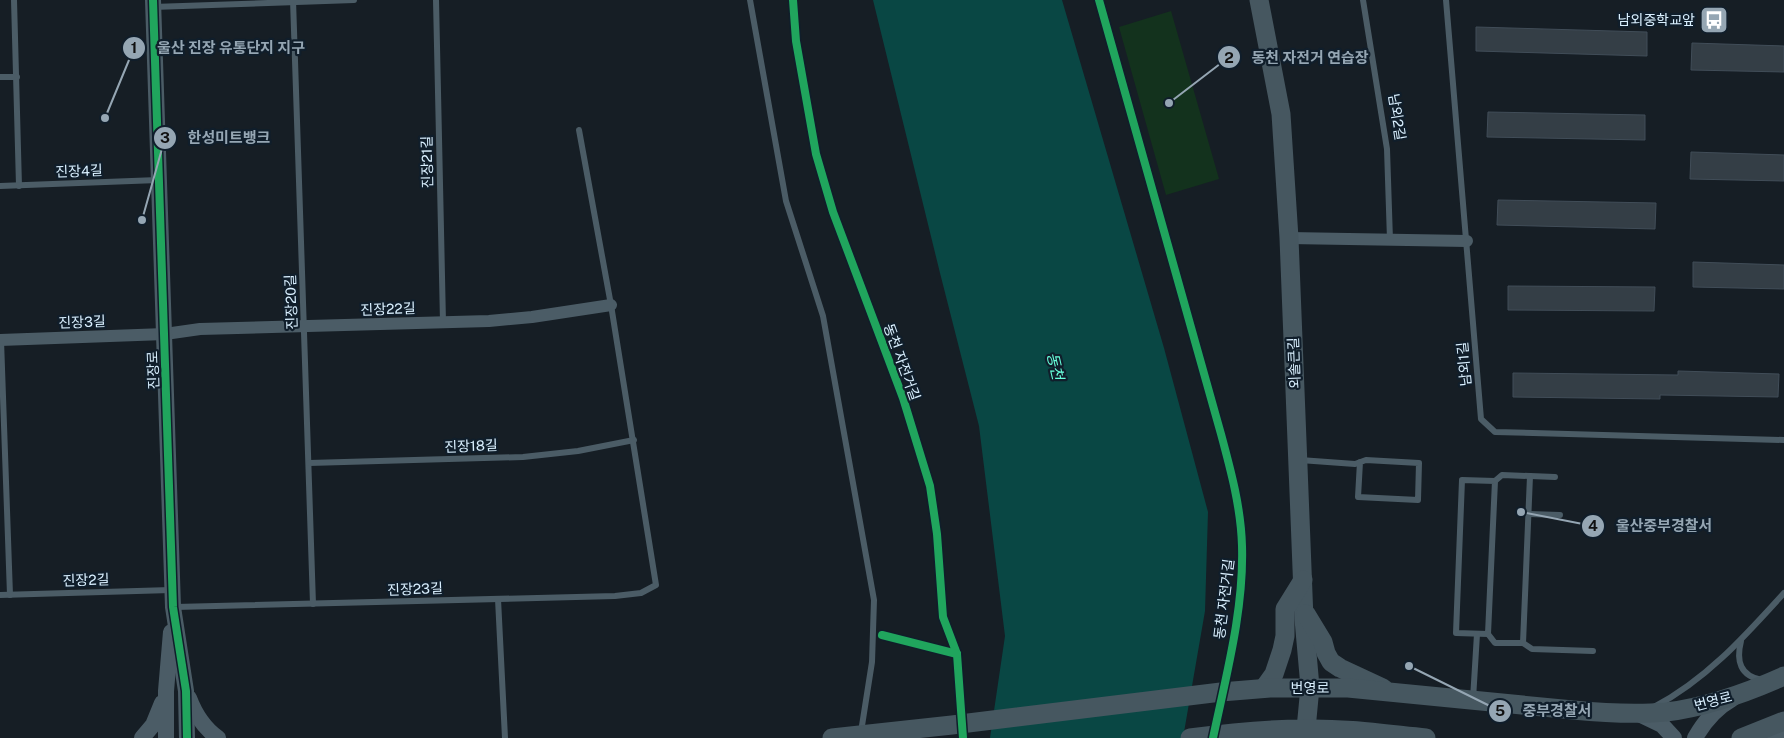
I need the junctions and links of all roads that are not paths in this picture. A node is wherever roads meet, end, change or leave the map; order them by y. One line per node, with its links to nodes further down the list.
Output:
1 (14, 0): 11 (lane)
2 (354, 0): 8 (lane)
3 (436, 0): 20 (lane, 진장21길)
4 (750, 0): 60 (lane)
5 (1259, 0): 16 (main road, 외솔큰길)
6 (1363, 0): 17 (lane, 남외2길)
7 (1446, 0): 18 (lane, 남외1길)
8 (293, 1): 9 (lane); 21 (lane, 진장20길)
9 (153, 3): 13 (street, 진장로)
10 (0, 77): 11 (lane)
11 (17, 77): 15 (lane)
12 (579, 130): 19 (lane)
13 (160, 180): 15 (lane, 진장4길); 22 (street, 진장로)
14 (0, 186): 15 (lane, 진장4길)
15 (20, 186)
16 (1290, 238): 17 (street); 26 (main road, 외솔큰길)
17 (1390, 240): 18 (street)
18 (1467, 241): 25 (lane, 남외1길)
19 (611, 305): 20 (street, 진장22길); 24 (lane)
20 (444, 322): 21 (street, 진장22길)
21 (305, 326): 22 (street, 진장22길); 28 (lane, 진장20길)
22 (165, 334): 23 (street, 진장3길); 35 (street, 진장로)
23 (0, 340): 38 (lane, 진장3길)
24 (634, 440): 28 (lane, 진장18길); 39 (lane, 진장23길)
25 (1784, 440)
26 (1298, 460): 27 (lane); 34 (main road, 외솔큰길)
27 (1360, 462): 27 (lane)
28 (309, 463): 40 (lane, 진장20길)
29 (1530, 476): 30 (lane); 31 (lane); 32 (lane)
30 (1556, 477)
31 (1495, 480): 43 (lane); 44 (lane)
32 (1529, 514): 33 (lane); 46 (lane)
33 (1560, 515)
34 (1303, 580): 42 (main road, 외솔큰길); 50 (main road)
35 (173, 590): 38 (lane, 진장2길); 41 (street, 진장로)
36 (1784, 593): 45 (lane)
37 (0, 595): 38 (lane, 진장2길)
38 (10, 595)
39 (498, 599): 40 (lane, 진장23길); 65 (lane)
40 (312, 604): 41 (lane, 진장23길)
41 (173, 608): 51 (street, 진장로); 52 (street, 진장로)
42 (1304, 612): 49 (main road, 외솔큰길); 53 (main road)
43 (1477, 634): 44 (lane); 55 (lane)
44 (1488, 634): 46 (lane)
45 (1741, 640): 48 (lane); 56 (lane)
46 (1524, 643): 47 (lane)
47 (1593, 651)
48 (1780, 678): 54 (main road, 번영로)
49 (1310, 687): 50 (main road, 번영로); 53 (main road, 번영로); 59 (main road, 외솔큰길)
50 (1267, 688): 60 (main road, 번영로)
51 (166, 691): 61 (street); 62 (street, 진장로)
52 (186, 691): 63 (street, 진장로); 64 (street)
53 (1393, 693): 55 (main road, 번영로)
54 (1743, 693): 56 (main road, 번영로); 70 (street)
55 (1473, 701): 56 (main road, 번영로)
56 (1637, 713): 69 (street)
57 (1784, 721): 71 (main road)
58 (1784, 727): 72 (street)
59 (1303, 733): 67 (main road); 68 (main road)
60 (860, 736): 66 (main road, 번영로)
61 (142, 738)
62 (166, 738)
63 (187, 738)
64 (218, 738)
65 (506, 738)
66 (832, 738)
67 (1190, 738)
68 (1426, 738)
69 (1674, 738)
70 (1696, 738)
71 (1741, 738)
72 (1773, 738)

